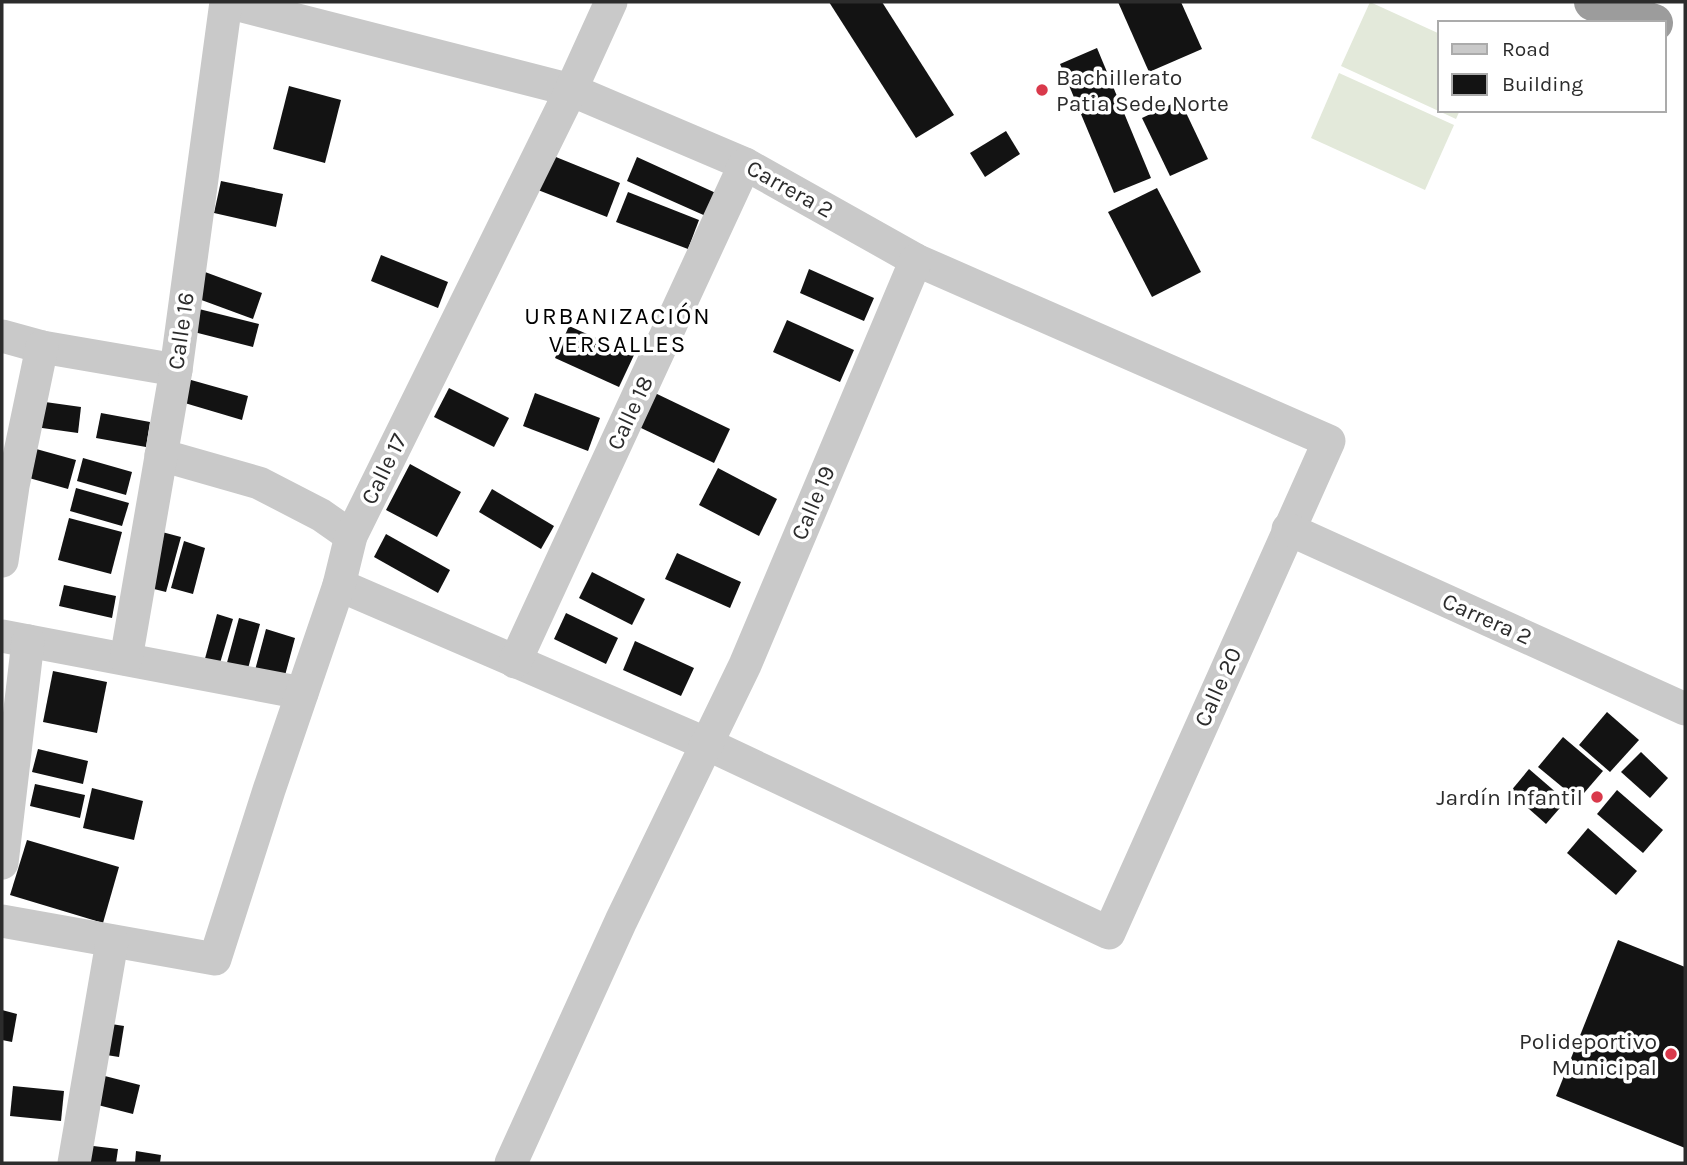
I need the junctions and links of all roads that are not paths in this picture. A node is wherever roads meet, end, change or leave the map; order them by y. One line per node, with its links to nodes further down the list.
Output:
1 (227, 2): 7 (street, Carrera 2); 12 (street, Calle 16)
2 (611, 2): 7 (street, Calle 17)
3 (1593, 2): 4 (highway)
4 (1648, 21)
5 (1666, 27): 6 (highway)
6 (1685, 34)
7 (571, 90): 8 (street, Carrera 2); 17 (street, Calle 17)
8 (745, 164): 9 (street, Carrera 2); 22 (street, Calle 18)
9 (916, 260): 13 (street, Carrera 2); 25 (street, Calle 19)
10 (2, 336): 11 (street)
11 (42, 347): 12 (street); 15 (street)
12 (176, 370): 14 (street, Calle 16)
13 (1329, 441): 16 (street, Calle 20)
14 (160, 455): 17 (street); 21 (street, Calle 16)
15 (7, 484): 18 (street)
16 (1289, 529): 24 (street, Carrera 2); 25 (street, Calle 20)
17 (351, 536): 19 (street, Calle 17)
18 (2, 561)
19 (339, 585): 22 (street); 23 (street, Calle 17)
20 (15, 638): 21 (street); 26 (street)
21 (126, 659): 23 (street)
22 (515, 662): 25 (street)
23 (302, 693): 28 (street, Calle 17)
24 (1685, 709)
25 (706, 744): 30 (street, Calle 19)
26 (2, 863)
27 (2, 920): 28 (street)
28 (111, 942): 29 (street)
29 (74, 1163)
30 (511, 1163)

